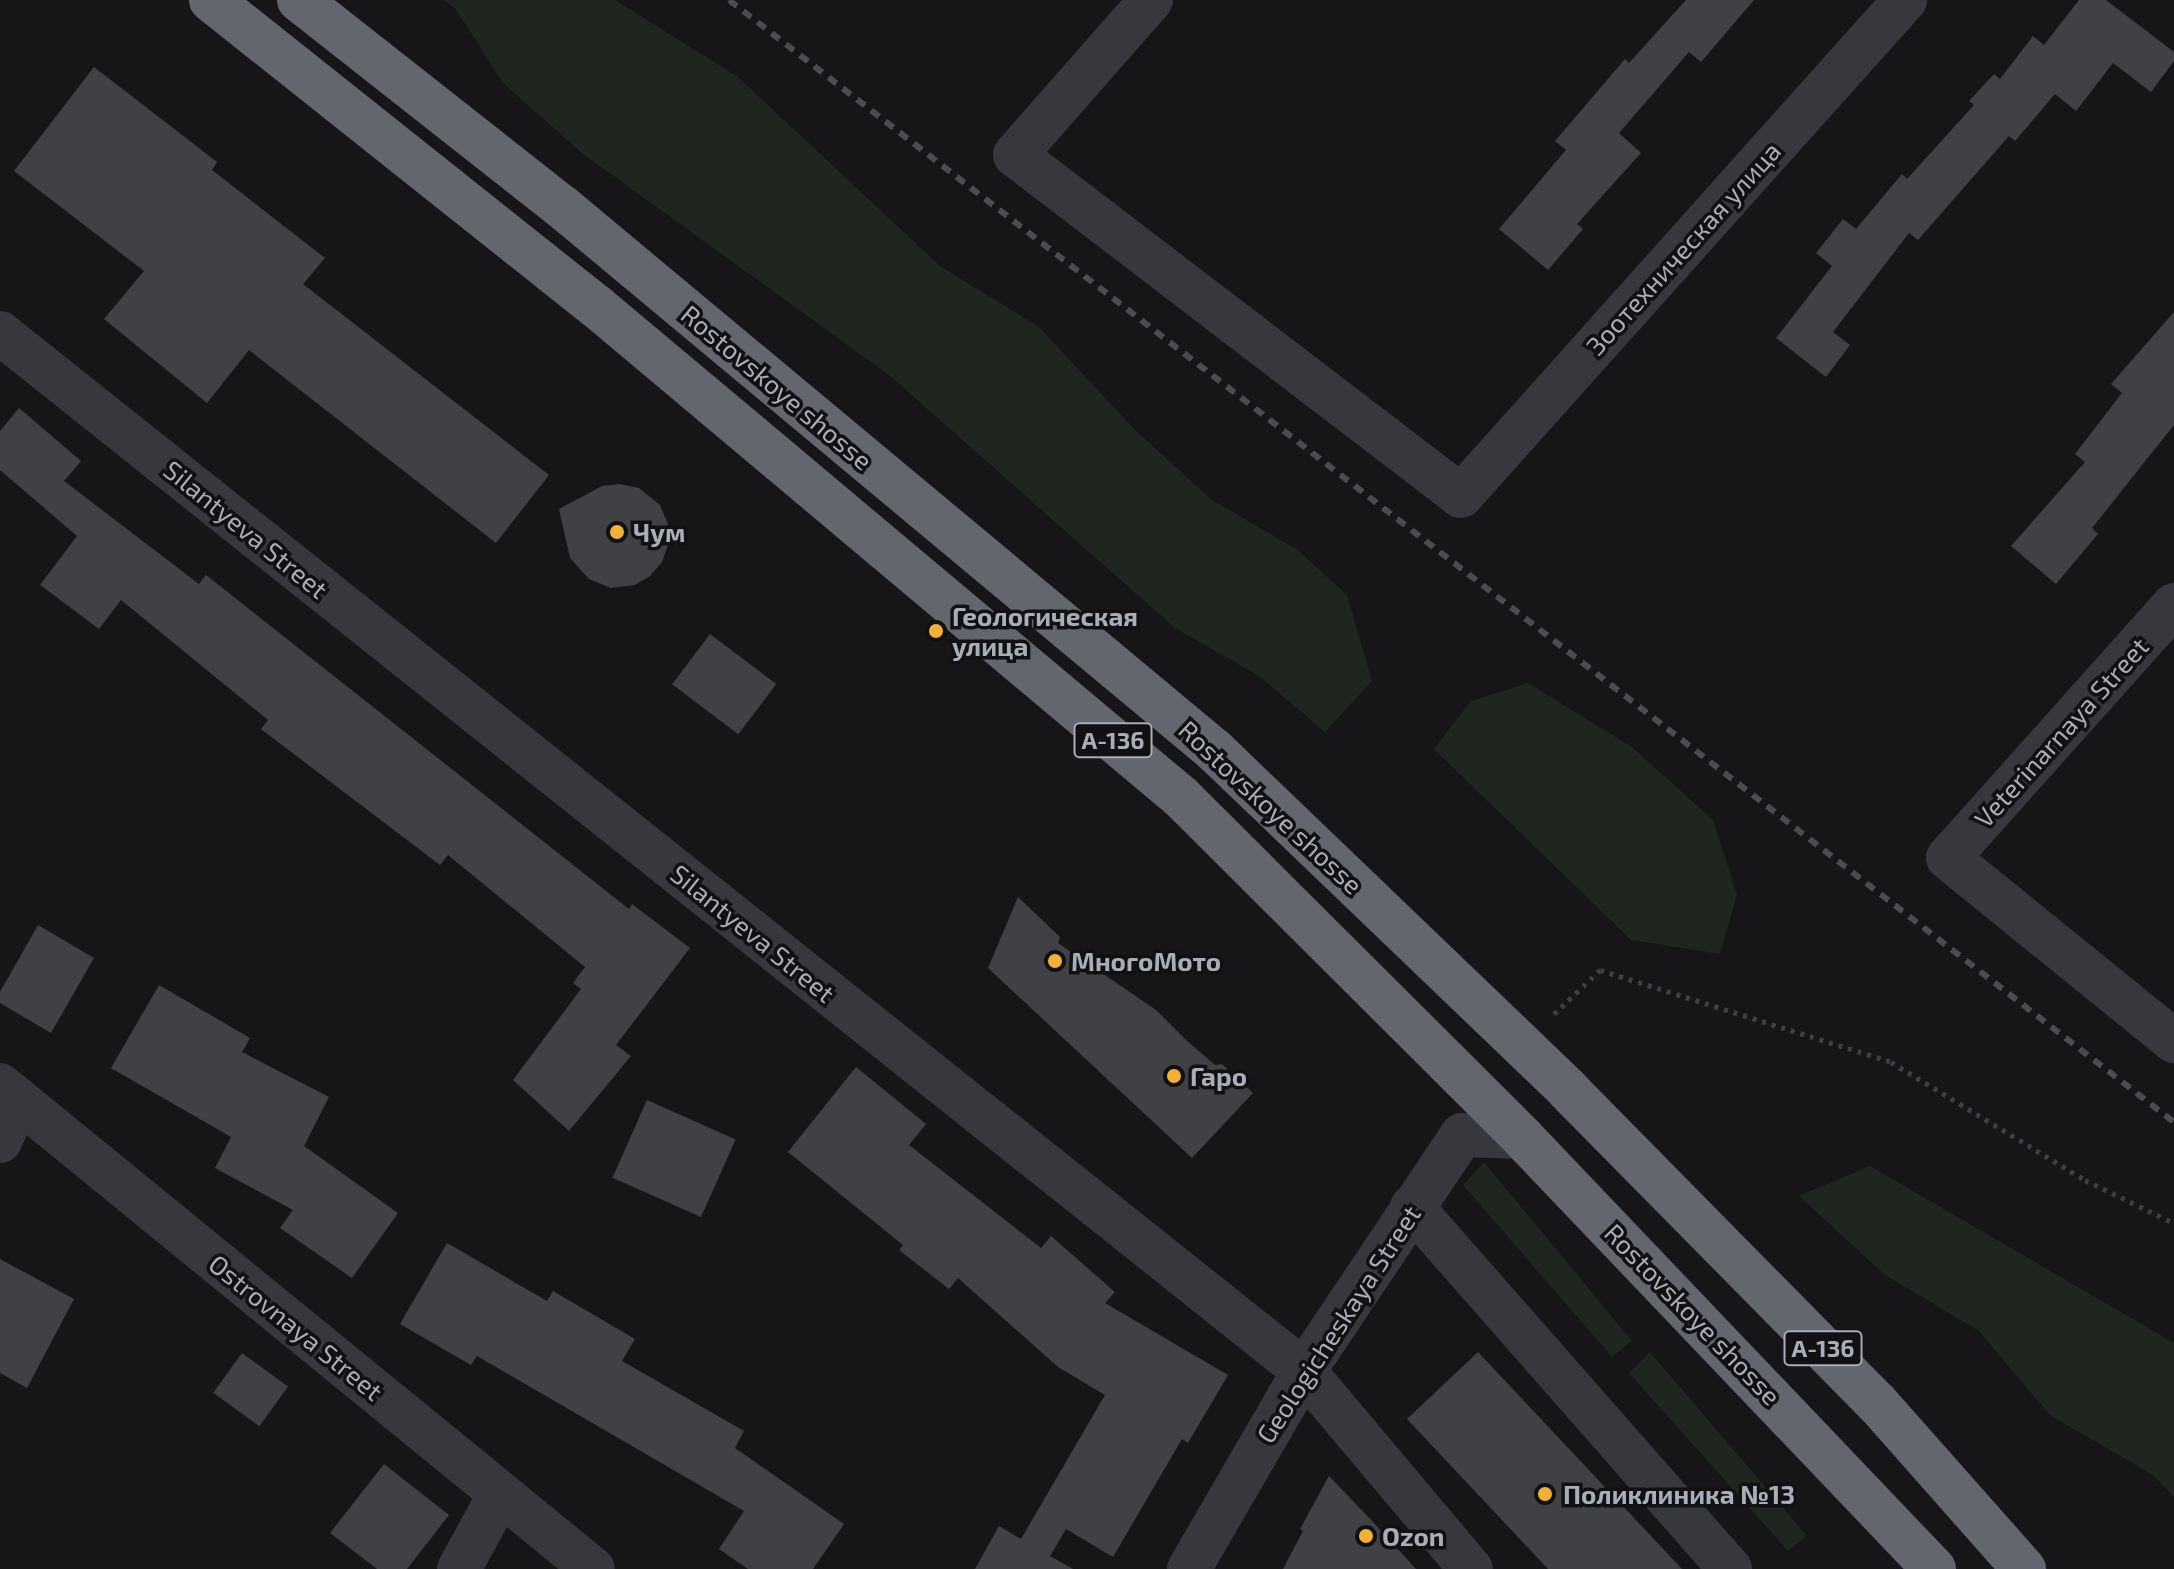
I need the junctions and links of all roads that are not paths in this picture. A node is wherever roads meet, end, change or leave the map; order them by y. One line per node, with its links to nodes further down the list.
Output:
1 (211, 0): 9 (highway, Rostovskoye shosse / А-136)
2 (299, 0): 20 (highway, Rostovskoye shosse / А-136)
3 (1151, 0): 4 (street, Зоотехническая улица)
4 (1905, 0)
5 (0, 333): 12 (street, Silantyeva Street)
6 (2174, 605): 7 (street, Veterinarnaya Street)
7 (2174, 1041)
8 (10, 1092): 10 (street); 13 (street, Ostrovnaya Street)
9 (1522, 1137): 11 (street, Geologicheskaya Street); 19 (highway, Rostovskoye shosse / А-136)
10 (0, 1141)
11 (1412, 1207): 12 (street, Geologicheskaya Street); 18 (street)
12 (1304, 1371): 16 (street, Geologicheskaya Street); 17 (street, Silantyeva Street)
13 (500, 1494): 14 (street); 15 (street, Ostrovnaya Street)
14 (459, 1569)
15 (593, 1569)
16 (1189, 1569)
17 (1471, 1569)
18 (1730, 1569)
19 (1934, 1569)
20 (2024, 1569)

